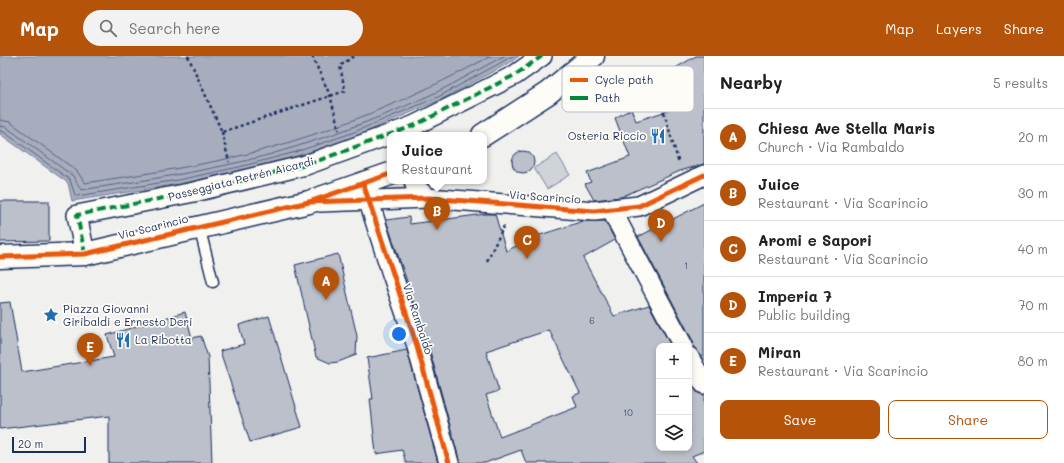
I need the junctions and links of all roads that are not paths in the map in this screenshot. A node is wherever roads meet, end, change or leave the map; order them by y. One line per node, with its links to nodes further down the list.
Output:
1 (542, 56): 5 (street, Passeggiata Petrén Aicardi)
2 (593, 56): 3 (street)
3 (581, 66)
4 (562, 81): 6 (street)
5 (397, 132)
6 (487, 132)
7 (387, 135): 15 (street, Passeggiata Petrén Aicardi)
8 (704, 175): 13 (street, Via Scarincio)
9 (387, 176): 11 (street, Via Scarincio)
10 (415, 184): 12 (street)
11 (366, 192): 12 (street, Via Scarincio); 14 (street, Via Scarincio); 21 (street, Via Rambaldo)
12 (428, 198): 13 (street, Via Scarincio)
13 (611, 210): 18 (street)
14 (199, 226): 15 (street, Via Scarincio); 17 (lane)
15 (85, 254): 16 (street, Via Scarincio)
16 (0, 257)
17 (213, 282)
18 (681, 343)
19 (692, 362): 20 (street)
20 (704, 384)
21 (449, 463)

